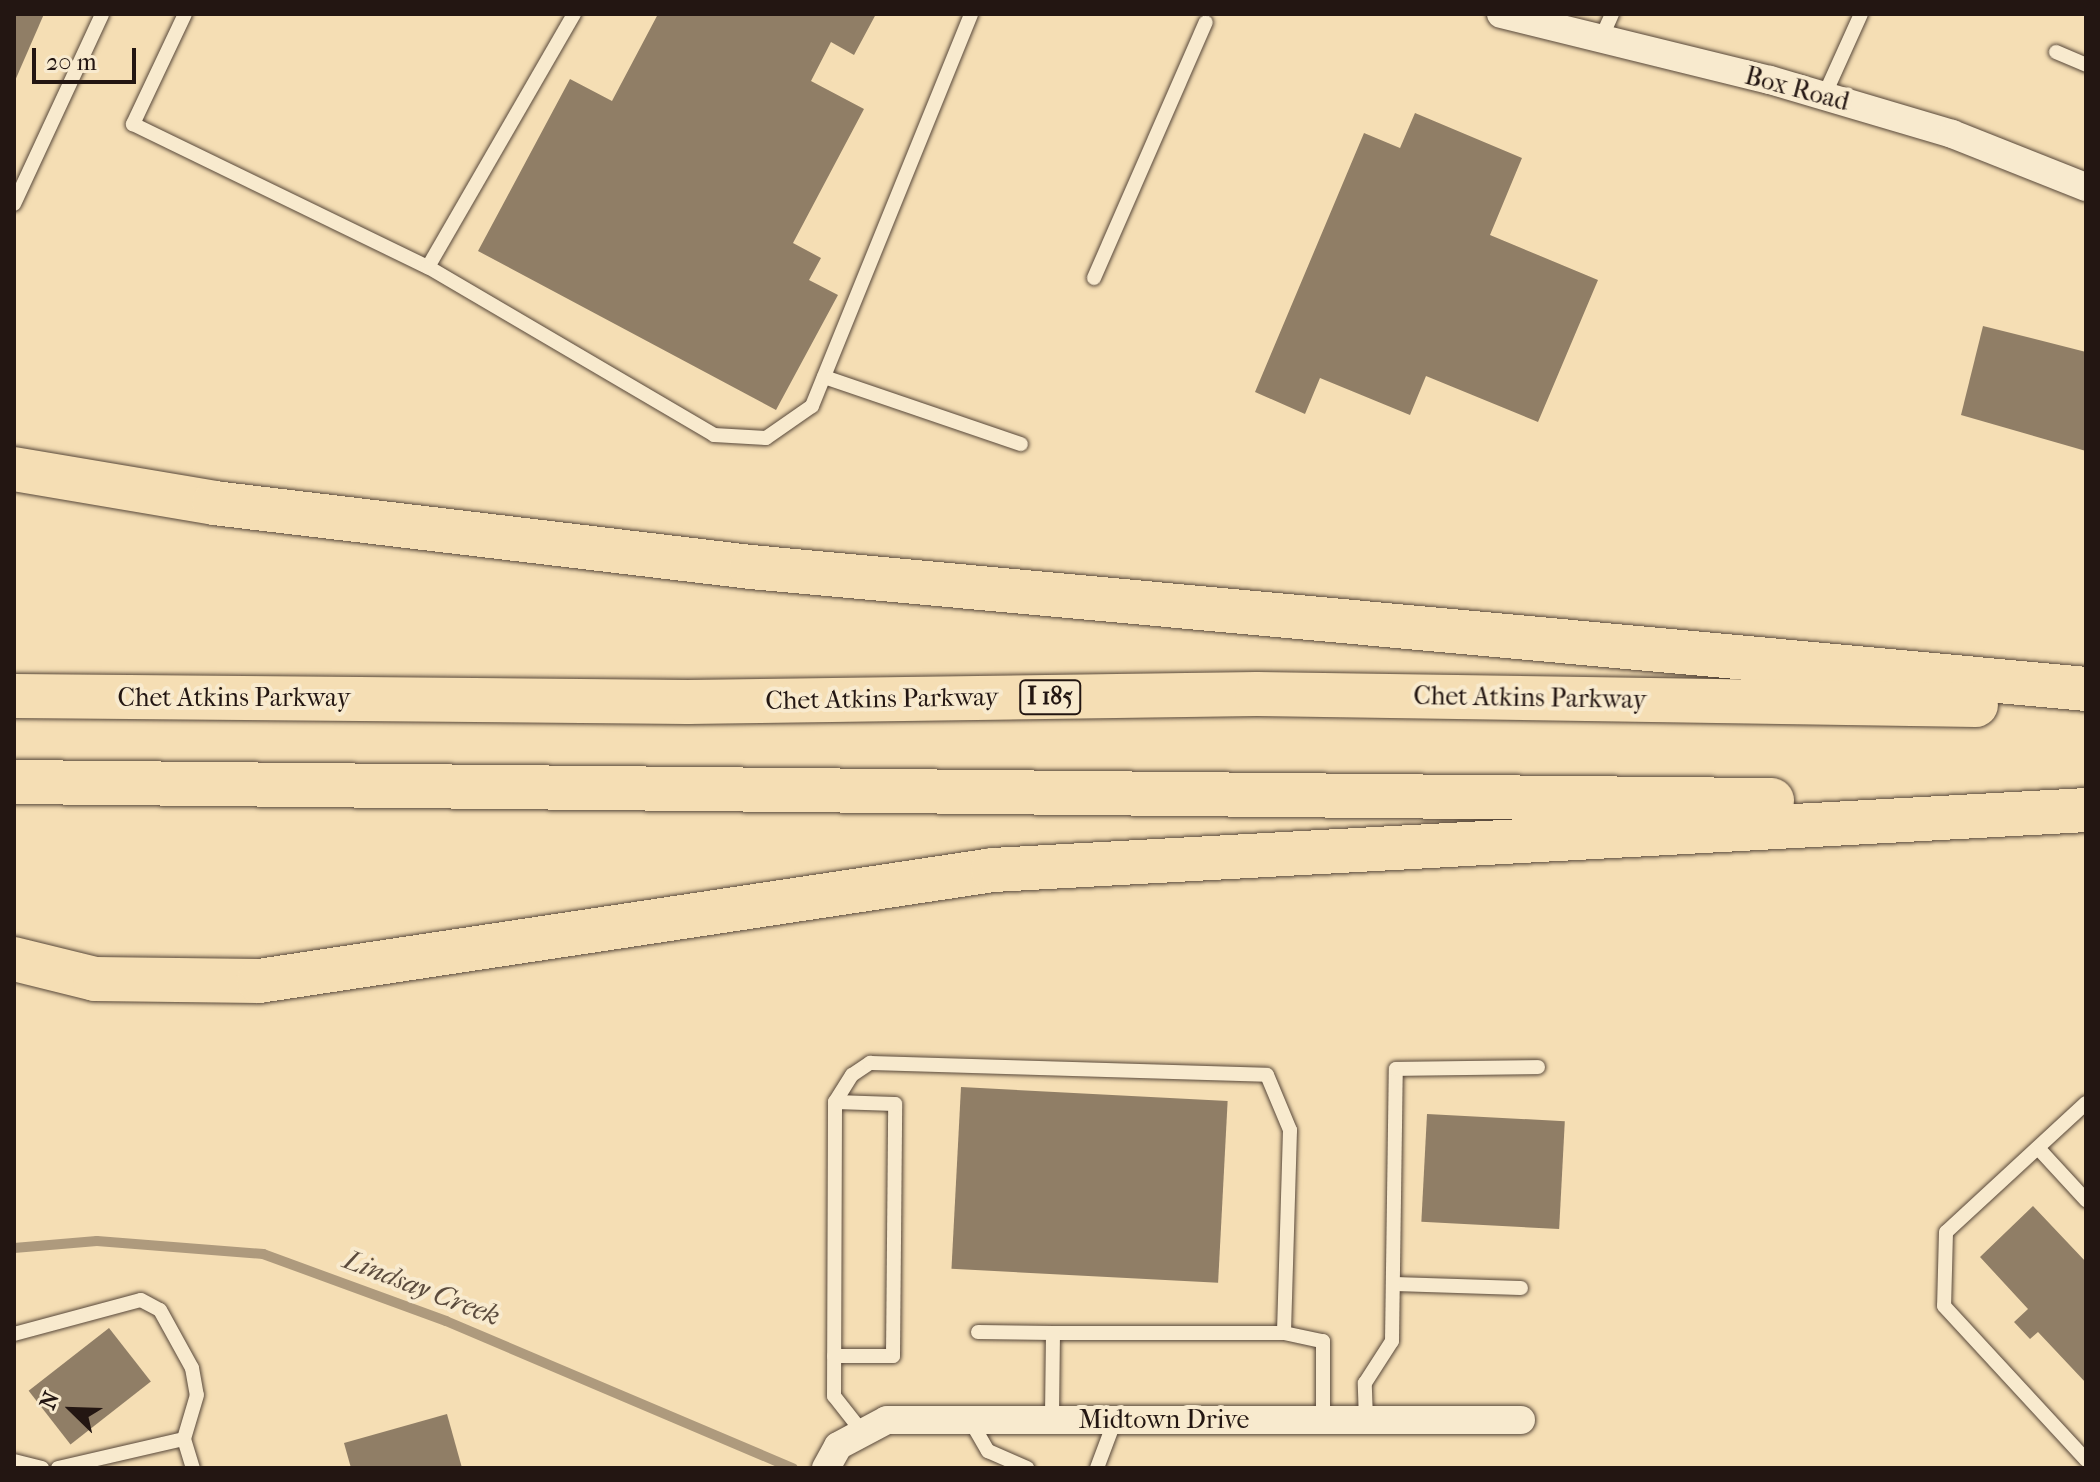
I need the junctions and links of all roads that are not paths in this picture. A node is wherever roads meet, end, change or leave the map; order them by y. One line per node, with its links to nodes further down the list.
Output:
1 (102, 14): 14 (lane)
2 (185, 14): 15 (lane)
3 (574, 14): 15 (lane)
4 (971, 14): 17 (lane)
5 (1501, 14): 9 (street, Box Road)
6 (1612, 14): 9 (lane)
7 (1861, 14): 12 (lane)
8 (1206, 22): 16 (lane)
9 (1600, 41): 12 (street, Box Road)
10 (2056, 52): 11 (lane)
11 (2086, 65)
12 (1824, 96): 13 (street, Box Road)
13 (2086, 187)
14 (14, 204)
15 (428, 267): 17 (lane)
16 (1094, 278)
17 (824, 377): 18 (lane)
18 (1021, 444)
19 (14, 469): 21 (highway)
20 (14, 480): 21 (highway)
21 (78, 481): 22 (highway)
22 (2086, 689)
23 (14, 696): 24 (highway, Chet Atkins Parkway / I 185)
24 (2086, 707)
25 (14, 782): 26 (highway)
26 (2086, 804)
27 (2086, 810): 29 (highway)
28 (14, 959): 29 (highway)
29 (95, 979): 30 (highway)
30 (14, 987)
31 (1538, 1067): 36 (lane)
32 (835, 1102): 40 (lane); 42 (lane); 42 (lane)
33 (2086, 1103): 34 (lane)
34 (2038, 1148): 35 (lane); 51 (lane)
35 (2086, 1200)
36 (1394, 1284): 37 (lane); 47 (lane)
37 (1521, 1288)
38 (978, 1332): 39 (lane)
39 (1053, 1333): 40 (lane); 44 (lane)
40 (1284, 1333): 46 (lane)
41 (14, 1334): 50 (lane)
42 (834, 1356): 49 (lane)
43 (969, 1420): 44 (street, Midtown Drive); 49 (street, Midtown Drive); 57 (lane)
44 (1052, 1420): 45 (street, Midtown Drive)
45 (1115, 1420): 46 (street, Midtown Drive); 58 (lane)
46 (1323, 1420): 47 (street, Midtown Drive)
47 (1366, 1420): 48 (street, Midtown Drive)
48 (1521, 1420)
49 (860, 1429): 56 (street)
50 (184, 1439): 54 (lane); 55 (lane)
51 (2086, 1460)
52 (14, 1461): 53 (lane)
53 (42, 1468)
54 (58, 1468)
55 (193, 1468)
56 (826, 1468)
57 (1027, 1468)
58 (1097, 1468)

